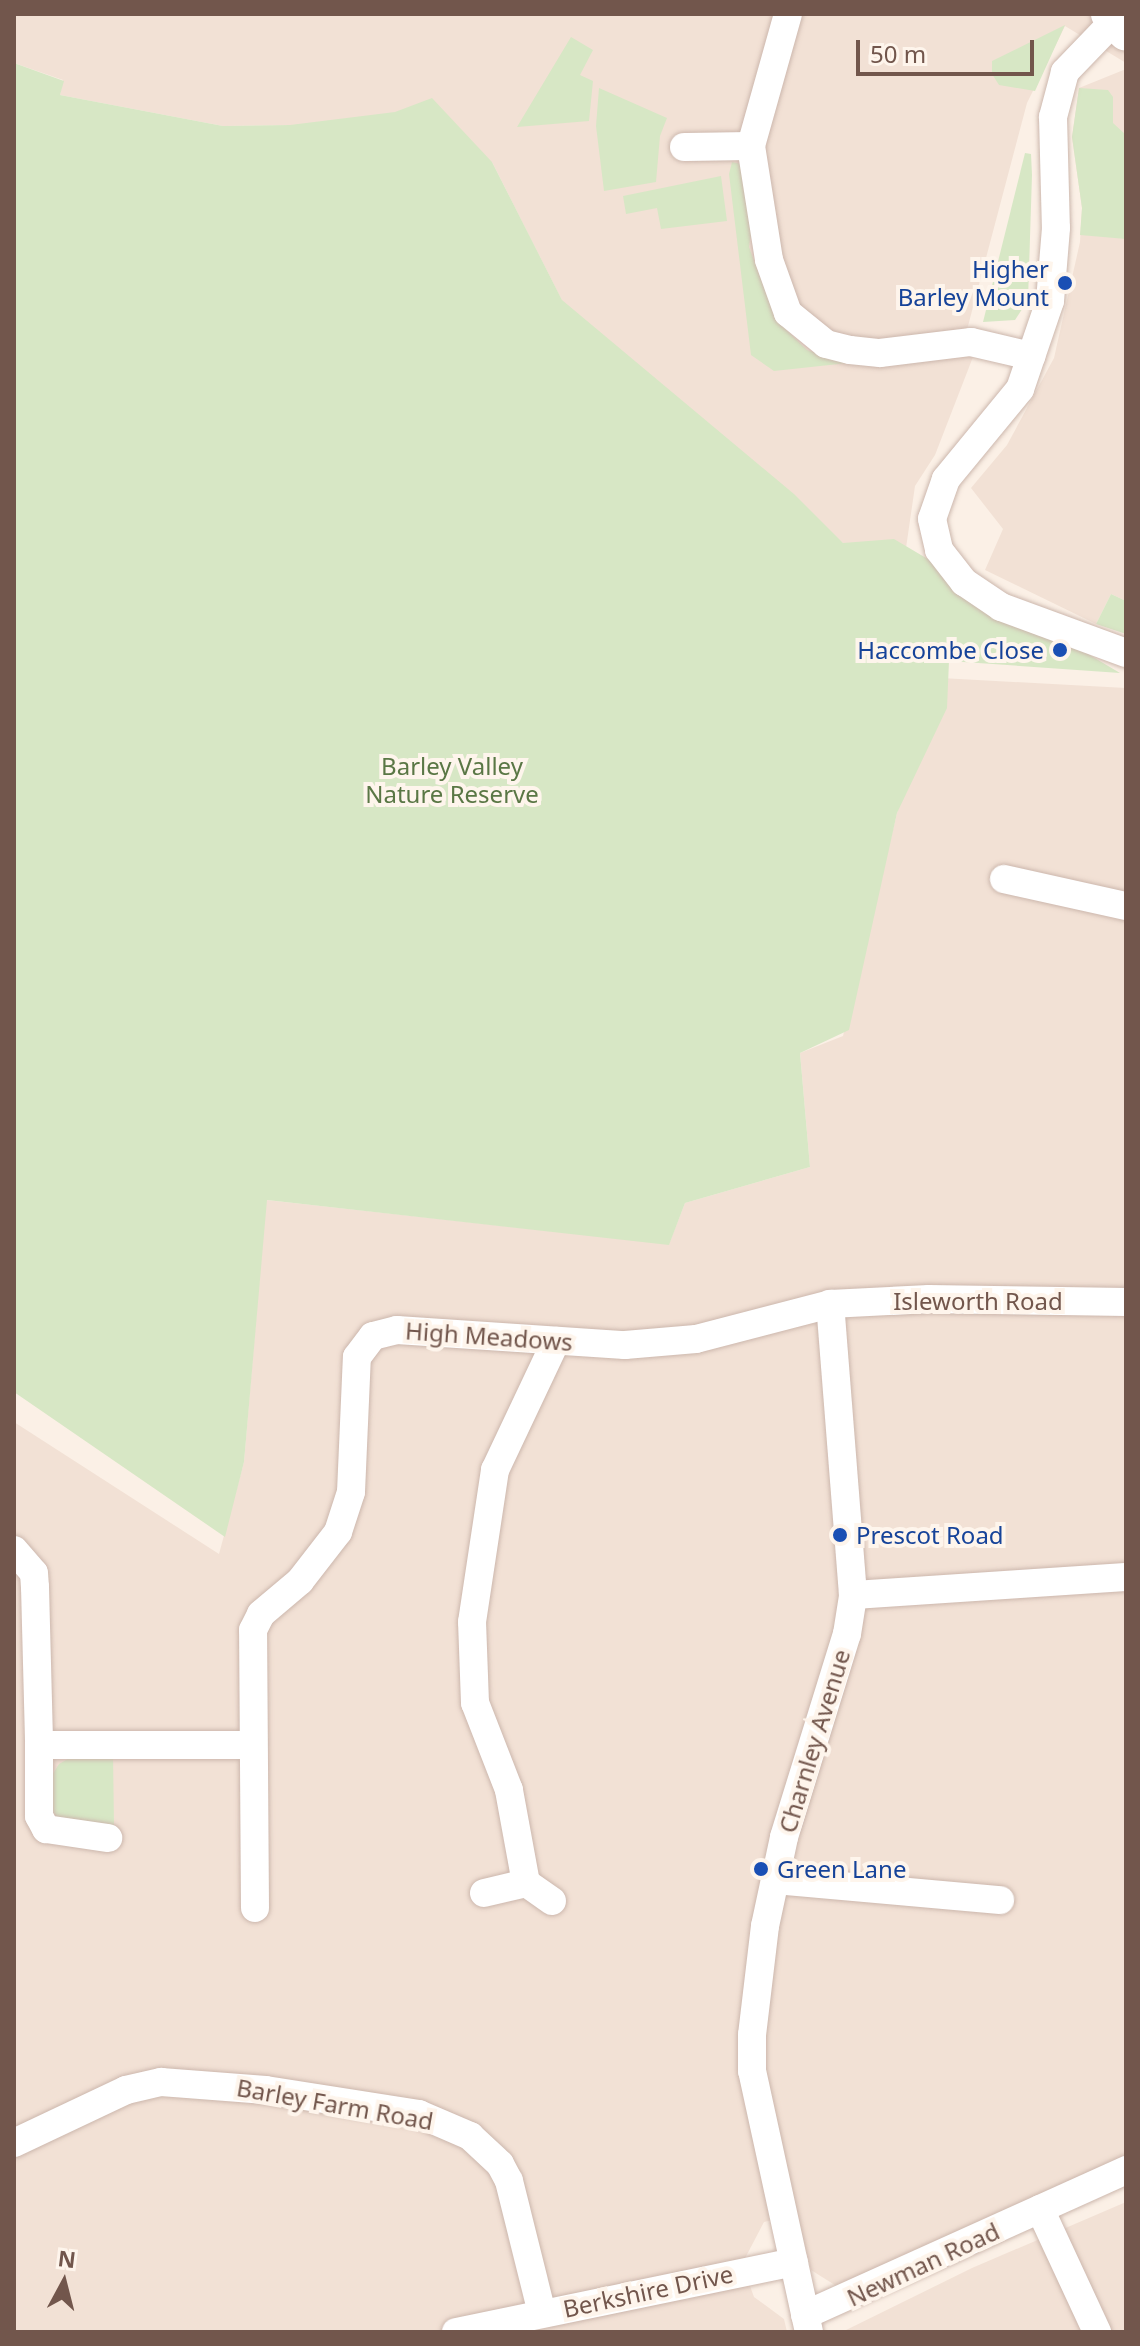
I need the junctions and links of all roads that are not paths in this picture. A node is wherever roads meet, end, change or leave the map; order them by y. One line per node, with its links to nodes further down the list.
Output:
1 (788, 14): 3 (street)
2 (1116, 23): 5 (street)
3 (751, 146): 4 (street); 5 (street)
4 (684, 147)
5 (1031, 356): 6 (street)
6 (1126, 653)
7 (1004, 879): 8 (street)
8 (1126, 906)
9 (1126, 1302): 10 (street, Isleworth Road)
10 (830, 1304): 11 (street, High Meadows); 14 (street, Charnley Avenue)
11 (556, 1341): 16 (street, High Meadows); 19 (street)
12 (14, 1550): 15 (street)
13 (1126, 1577): 14 (street)
14 (853, 1595): 18 (street, Charnley Avenue)
15 (39, 1745): 16 (street); 17 (street)
16 (252, 1745): 23 (street, High Meadows)
17 (108, 1838)
18 (775, 1880): 21 (street); 27 (street, Charnley Avenue)
19 (526, 1883): 20 (street); 22 (street)
20 (484, 1893)
21 (1000, 1900)
22 (552, 1901)
23 (255, 1908)
24 (14, 2143): 28 (street, Barley Farm Road)
25 (1126, 2170): 26 (street, Newman Road)
26 (1040, 2209): 29 (street, Newman Road); 31 (street)
27 (794, 2262): 28 (street, Berkshire Drive); 29 (street, Charnley Avenue)
28 (542, 2313): 30 (street, Berkshire Drive)
29 (807, 2323)
30 (456, 2332)
31 (1097, 2332)

